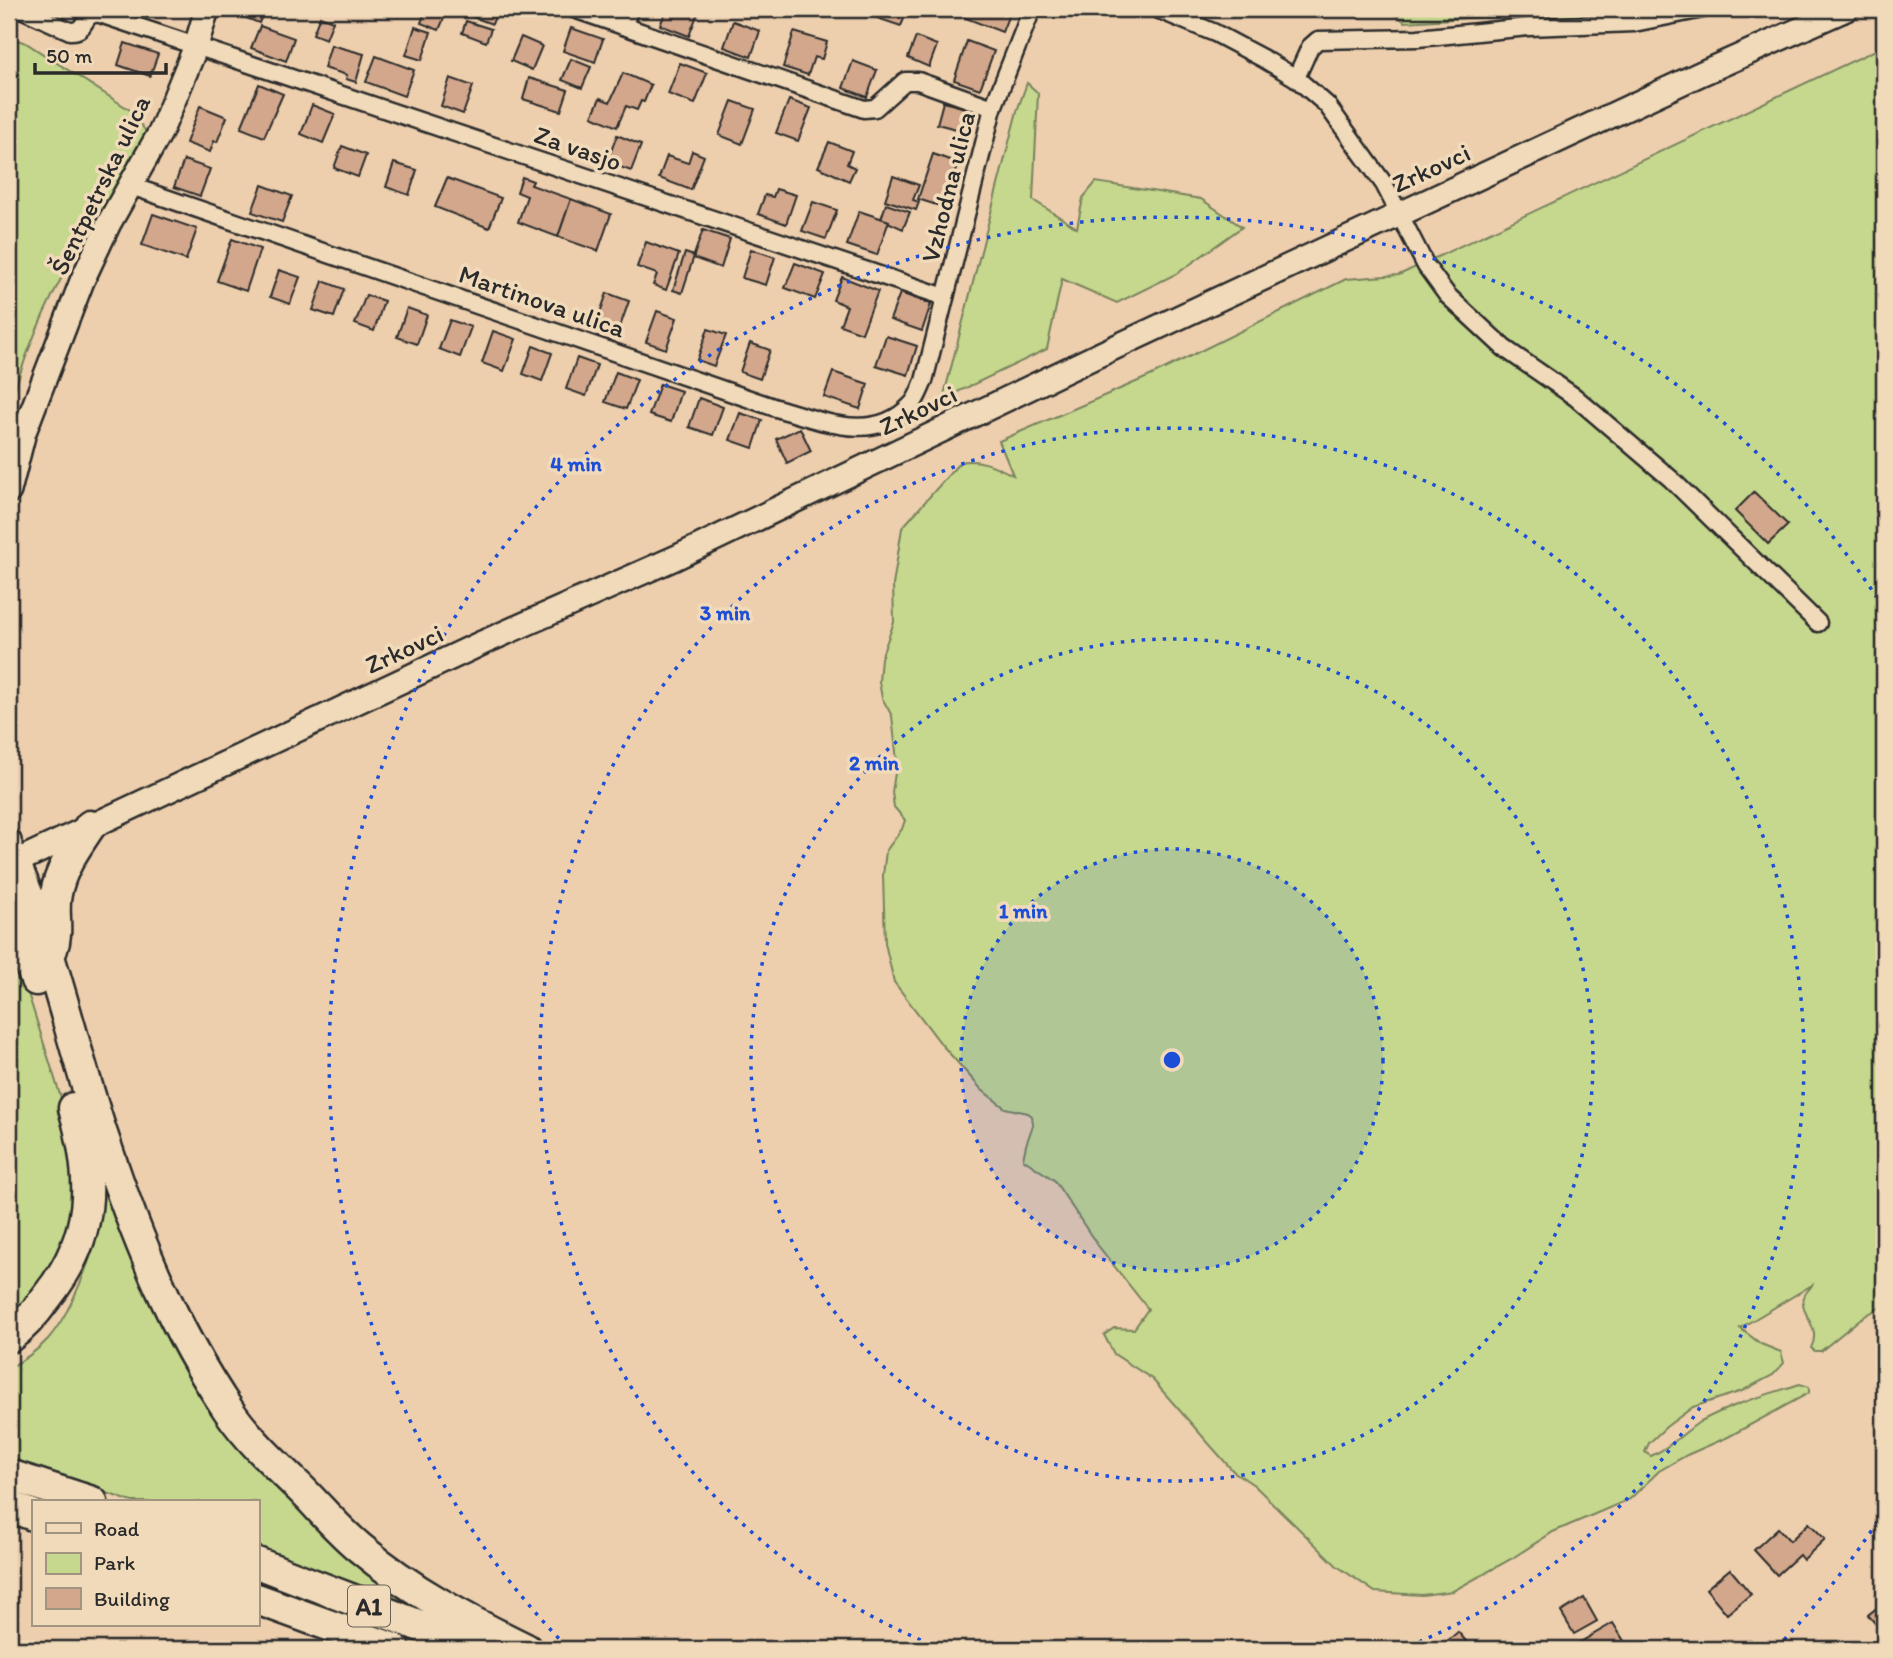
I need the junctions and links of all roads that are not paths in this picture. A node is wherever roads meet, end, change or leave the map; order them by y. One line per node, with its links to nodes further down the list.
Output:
1 (21, 9): 10 (street, Za vasjo)
2 (207, 9): 10 (street, Šentpetrska ulica)
3 (574, 9): 9 (street)
4 (630, 9): 9 (street)
5 (1032, 9): 12 (street, Vzhodna ulica)
6 (1157, 9): 11 (street)
7 (1703, 9): 11 (street)
8 (1846, 9): 14 (street, Zrkovci)
9 (623, 26): 12 (street)
10 (196, 46): 13 (street, Šentpetrska ulica); 15 (street, Za vasjo)
11 (1296, 78): 14 (street)
12 (993, 108): 15 (street, Vzhodna ulica)
13 (131, 186): 16 (street, Martinova ulica); 17 (street, Šentpetrska ulica)
14 (1399, 214): 18 (street); 19 (street, Zrkovci)
15 (945, 297): 16 (street, Vzhodna ulica)
16 (924, 382)
17 (9, 491)
18 (1818, 623)
19 (90, 827): 20 (street, Zrkovci); 21 (highway)
20 (10, 856): 21 (highway); 22 (highway)
21 (49, 959): 29 (highway)
22 (9, 1337)
23 (9, 1475): 24 (highway)
24 (86, 1500)
25 (259, 1564): 28 (highway, A1)
26 (259, 1600): 27 (highway, A1)
27 (394, 1649)
28 (480, 1649)
29 (526, 1649)

